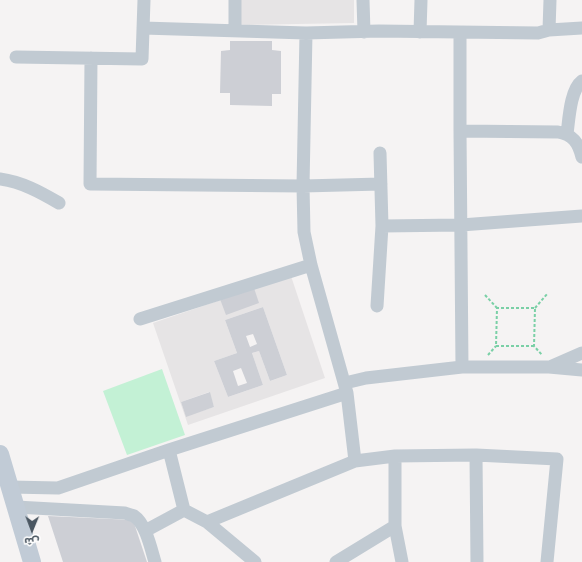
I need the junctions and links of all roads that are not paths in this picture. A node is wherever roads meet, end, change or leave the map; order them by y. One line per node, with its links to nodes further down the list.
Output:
1 (144, 0): 6 (street)
2 (235, 0): 9 (street)
3 (363, 0): 10 (street)
4 (421, 0): 11 (street)
5 (550, 0): 8 (street)
6 (143, 28): 9 (street); 15 (street)
7 (582, 28): 8 (street)
8 (549, 30): 13 (street)
9 (235, 31): 12 (street)
10 (364, 32): 11 (street); 12 (street)
11 (420, 32): 13 (street)
12 (306, 33): 23 (street)
13 (460, 33): 17 (street)
14 (16, 57): 15 (street)
15 (91, 58): 23 (street)
16 (582, 81): 18 (street)
17 (460, 131): 18 (street); 26 (street)
18 (567, 134): 20 (street)
19 (380, 153): 22 (street)
20 (582, 157)
21 (0, 179): 24 (street)
22 (381, 184): 23 (street); 27 (street)
23 (303, 186): 28 (street)
24 (59, 203)
25 (582, 216): 26 (street)
26 (461, 224): 27 (street); 32 (street)
27 (382, 226): 29 (street)
28 (311, 265): 30 (street); 35 (street)
29 (377, 306)
30 (140, 319)
31 (582, 353): 33 (street)
32 (462, 367): 33 (street); 35 (street)
33 (549, 367): 34 (street)
34 (582, 370)
35 (346, 388): 36 (street); 40 (street)
36 (169, 450): 41 (street); 43 (street)
37 (0, 454): 41 (street)
38 (476, 455): 39 (street); 52 (street); 53 (street)
39 (396, 456): 40 (street); 45 (street)
40 (355, 461): 44 (street)
41 (10, 488): 42 (street)
42 (16, 507): 46 (street); 47 (street)
43 (184, 510): 44 (street); 46 (street)
44 (207, 522): 49 (street)
45 (395, 526): 50 (street); 51 (street)
46 (145, 531): 48 (street)
47 (32, 562)
48 (155, 562)
49 (255, 562)
50 (336, 562)
51 (402, 562)
52 (477, 562)
53 (547, 562)

